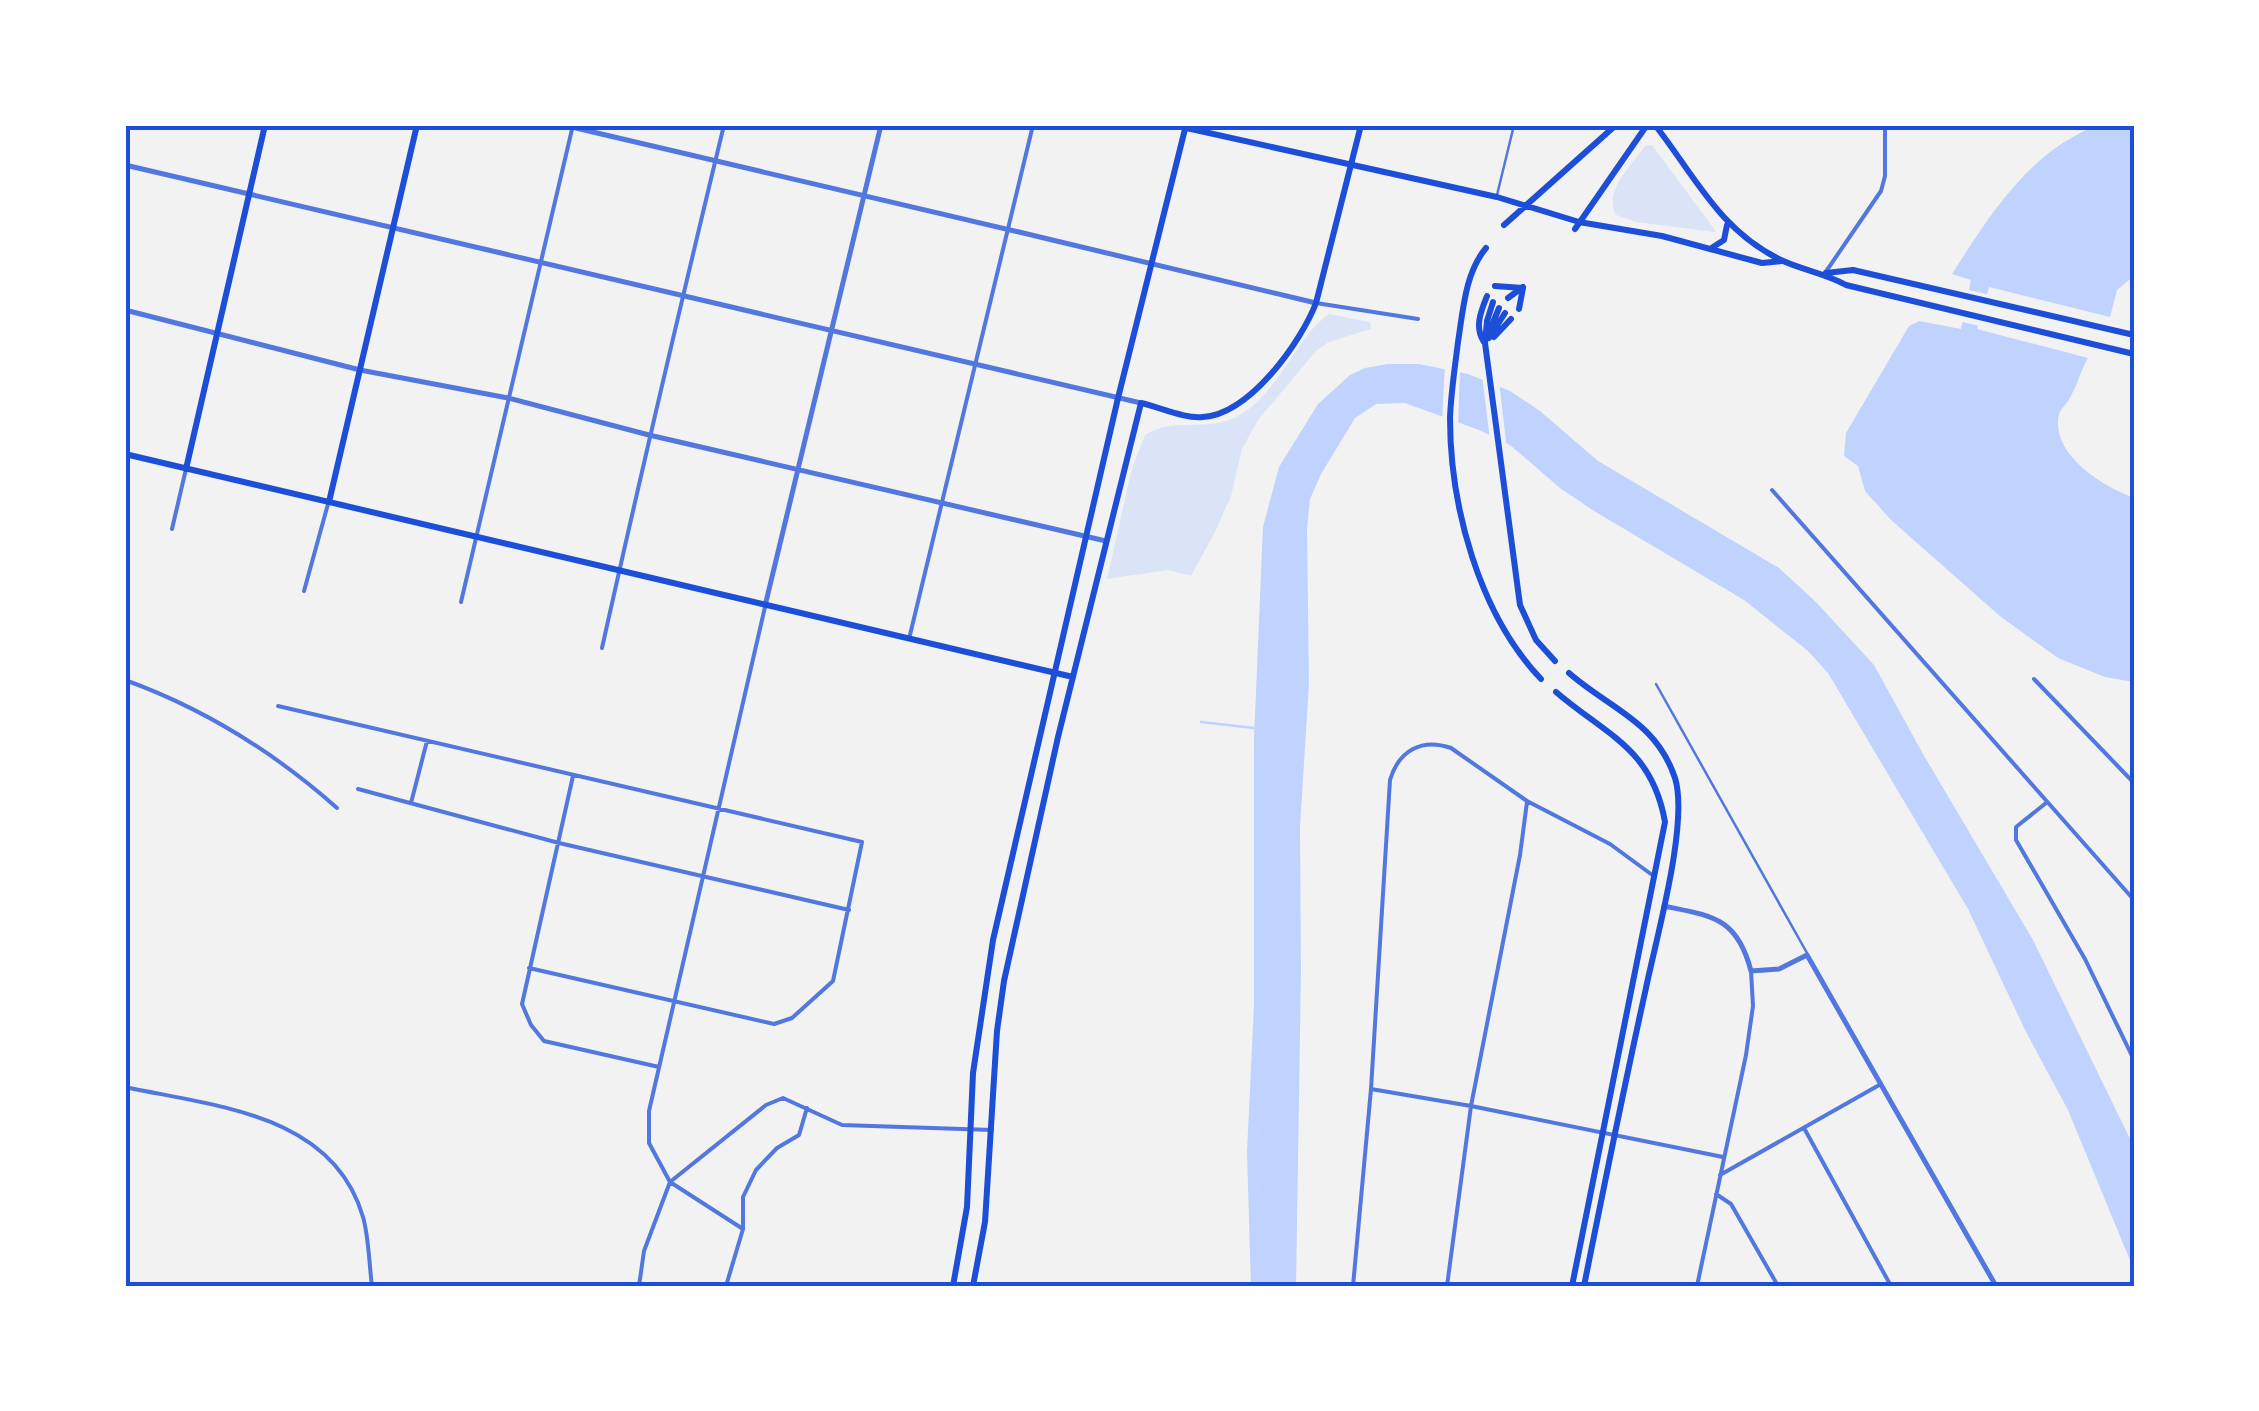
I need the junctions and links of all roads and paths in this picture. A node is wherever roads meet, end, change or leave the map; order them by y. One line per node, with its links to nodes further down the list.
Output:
1 (265, 125): 20 (main road)
2 (417, 125): 26 (main road)
3 (564, 125): 14 (street)
4 (724, 125): 16 (street)
5 (881, 125): 19 (street)
6 (1033, 125): 27 (street)
7 (1174, 125): 15 (main road)
8 (1361, 125): 18 (main road)
9 (1514, 125): 21 (street)
10 (1616, 125): 22 (main road)
11 (1647, 125): 25 (main road)
12 (1655, 125): 23 (main road)
13 (1885, 125): 33 (street)
14 (573, 126): 16 (street); 31 (street)
15 (1186, 126): 18 (main road); 32 (main road)
16 (715, 162): 19 (street); 35 (street)
17 (125, 165): 20 (street)
18 (1351, 165): 21 (main road); 37 (main road)
19 (863, 193): 27 (street); 42 (street)
20 (248, 196): 26 (street); 41 (main road)
21 (1497, 197): 22 (main road)
22 (1524, 206): 24 (main road); 25 (main road)
23 (1726, 223): 29 (main road); 30 (main road)
24 (1504, 225)
25 (1577, 225): 29 (main road)
26 (393, 228): 31 (street); 47 (main road)
27 (1007, 230): 32 (street); 46 (street)
28 (1486, 248): 72 (main road)
29 (1708, 249): 30 (main road)
30 (1783, 261): 33 (main road)
31 (542, 263): 35 (street); 48 (street)
32 (1153, 264): 37 (street); 49 (main road)
33 (1825, 273): 43 (main road); 45 (main road)
34 (1523, 287): 36 (main road); 36 (main road); 36 (main road)
35 (685, 297): 42 (street); 51 (street)
36 (1507, 297)
37 (1316, 302): 40 (street); 50 (main road)
38 (1499, 308): 44 (main road); 44 (main road); 44 (main road)
39 (125, 310): 41 (street)
40 (1418, 319)
41 (216, 332): 47 (street); 53 (main road)
42 (830, 332): 46 (street); 54 (street)
43 (2134, 335)
44 (1485, 343): 68 (main road)
45 (2134, 354)
46 (975, 365): 49 (street); 57 (street)
47 (360, 370): 48 (street); 56 (main road)
48 (508, 398): 51 (street); 60 (street)
49 (1118, 398): 50 (street); 59 (main road)
50 (1142, 402): 61 (main road)
51 (649, 434): 54 (street); 62 (street)
52 (125, 454): 53 (main road)
53 (186, 469): 56 (main road); 58 (street)
54 (800, 469): 57 (street); 65 (street)
55 (1772, 490): 84 (street)
56 (329, 502): 60 (main road); 63 (street)
57 (942, 502): 59 (street); 66 (street)
58 (172, 529)
59 (1086, 535): 61 (street); 69 (main road)
60 (474, 537): 62 (main road); 64 (street)
61 (1106, 541): 71 (main road)
62 (619, 570): 65 (main road); 67 (street)
63 (304, 591)
64 (460, 602)
65 (765, 606): 66 (main road); 86 (street)
66 (910, 639): 69 (main road)
67 (602, 648)
68 (1554, 660)
69 (1054, 672): 71 (main road); 106 (main road)
70 (1569, 674): 91 (main road)
71 (1073, 676): 108 (main road)
72 (1541, 679)
73 (2034, 679): 80 (street)
74 (125, 680): 85 (street)
75 (1656, 684): 93 (street)
76 (1556, 692): 89 (main road)
77 (278, 706): 78 (street)
78 (427, 741): 79 (street); 83 (street)
79 (573, 776): 86 (street); 87 (street)
80 (2134, 783)
81 (358, 789): 83 (street)
82 (1527, 801): 89 (street); 103 (street); 104 (street)
83 (411, 802): 87 (street)
84 (2046, 803): 90 (street); 99 (street)
85 (337, 808)
86 (718, 808): 88 (street); 92 (street)
87 (559, 843): 88 (street); 94 (street)
88 (704, 875): 92 (street); 98 (street)
89 (1655, 878): 96 (main road)
90 (2134, 900)
91 (1664, 906): 95 (street); 97 (main road)
92 (849, 910): 98 (street)
93 (1807, 954): 95 (street); 101 (street)
94 (530, 968): 98 (street); 100 (street)
95 (1751, 971): 111 (street)
96 (1634, 985): 97 (main road); 109 (main road)
97 (1646, 988): 110 (main road)
98 (675, 1001): 100 (street)
99 (2134, 1060)
100 (659, 1067): 113 (street)
101 (1881, 1084): 107 (street); 128 (street)
102 (125, 1086): 116 (street)
103 (1371, 1089): 104 (street); 121 (street)
104 (1471, 1106): 109 (street); 122 (street)
105 (807, 1108): 106 (street); 113 (street); 115 (street)
106 (968, 1128): 108 (street); 119 (main road)
107 (1804, 1128): 112 (street); 127 (street)
108 (992, 1130): 120 (main road)
109 (1603, 1132): 110 (street); 123 (main road)
110 (1614, 1134): 111 (street); 124 (main road)
111 (1723, 1157): 112 (street)
112 (1720, 1176): 114 (street)
113 (670, 1182): 115 (street); 117 (street)
114 (1716, 1194): 125 (street); 126 (street)
115 (743, 1229): 118 (street)
116 (372, 1286)
117 (638, 1286)
118 (726, 1286)
119 (954, 1286)
120 (973, 1286)
121 (1353, 1286)
122 (1447, 1286)
123 (1572, 1286)
124 (1584, 1286)
125 (1698, 1286)
126 (1778, 1286)
127 (1890, 1286)
128 (1996, 1286)

